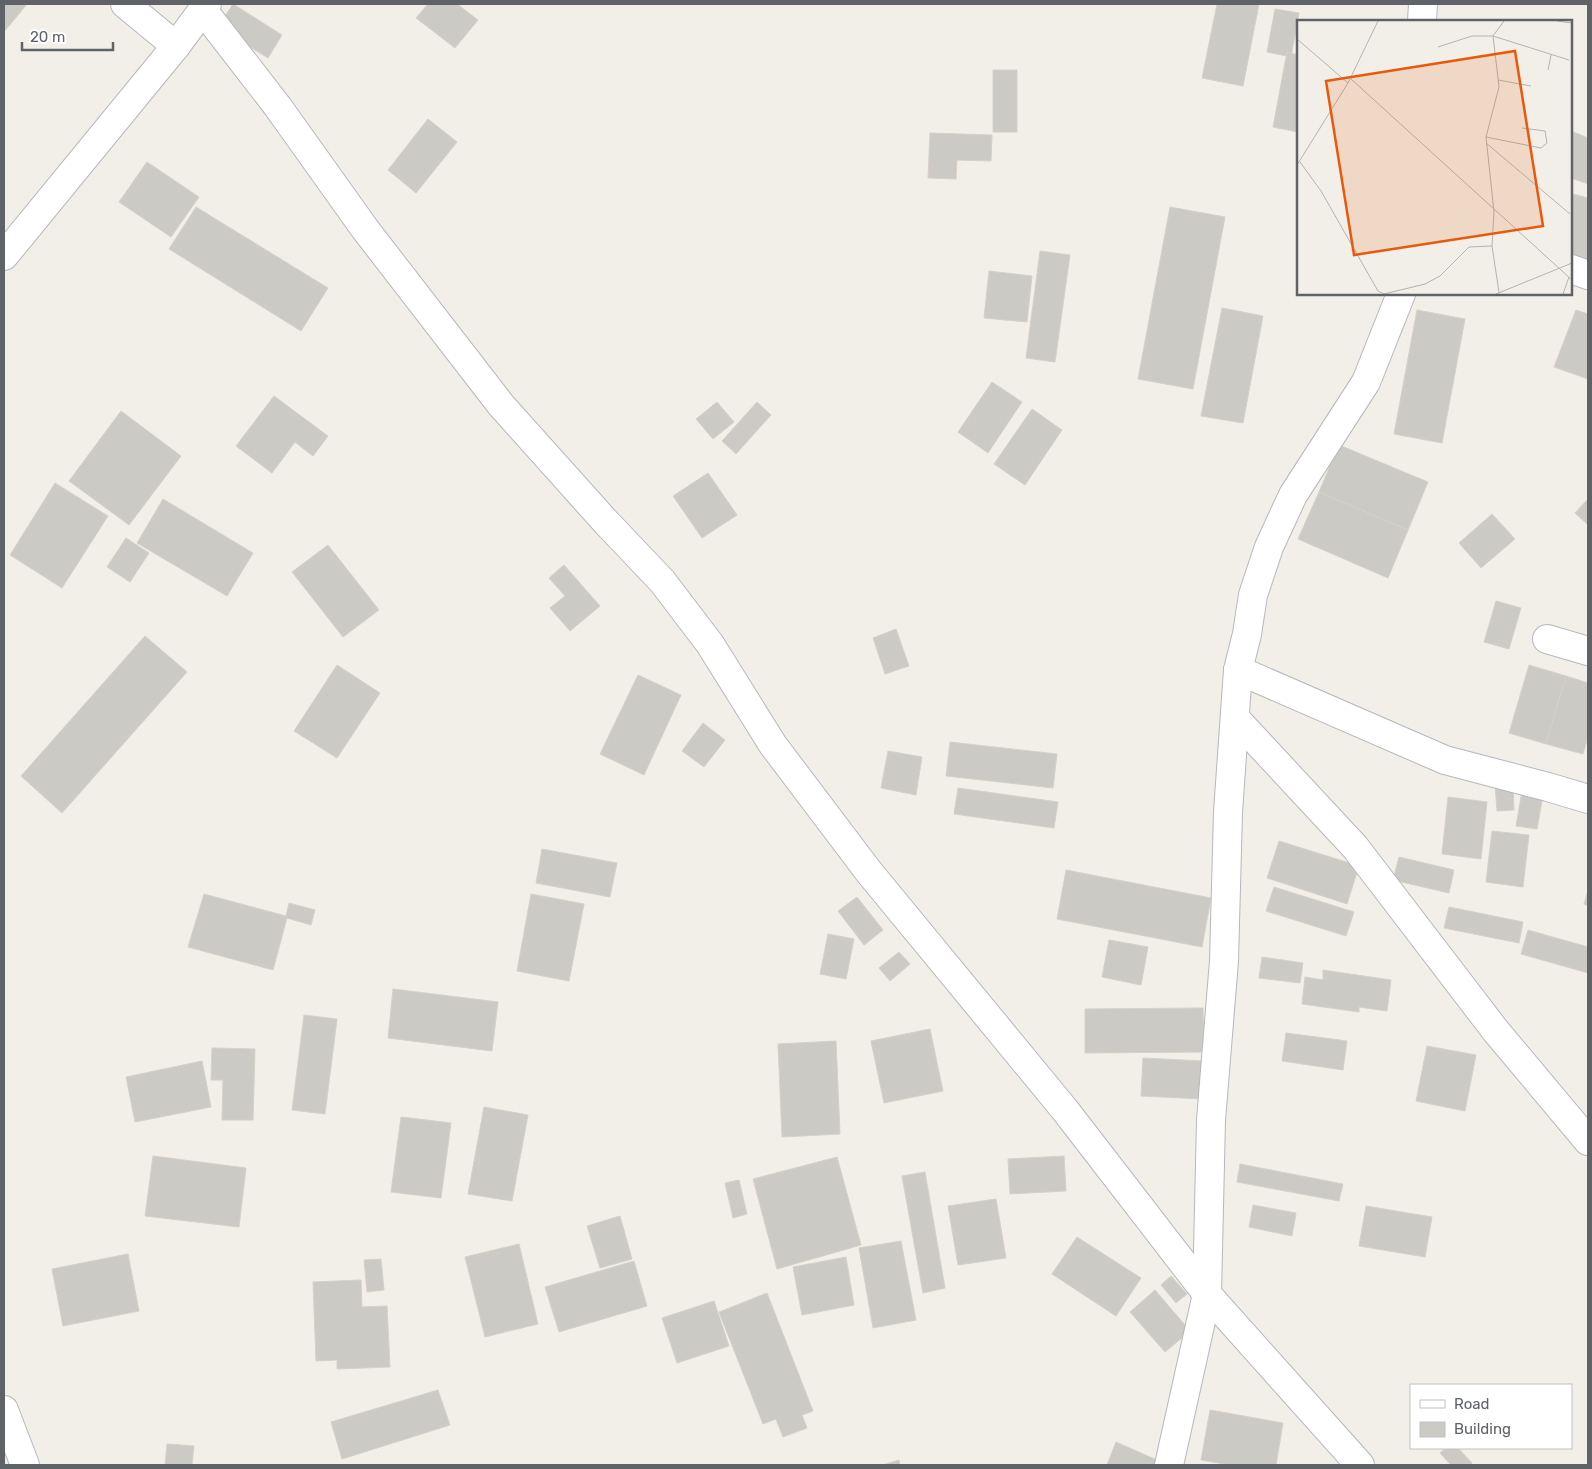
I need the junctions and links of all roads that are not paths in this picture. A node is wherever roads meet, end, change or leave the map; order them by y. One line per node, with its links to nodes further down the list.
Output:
1 (125, 4): 5 (street)
2 (1423, 4): 4 (street)
3 (205, 7): 5 (street); 16 (street)
4 (1422, 20)
5 (176, 46): 6 (street)
6 (4, 256)
7 (1572, 269): 8 (street)
8 (1588, 275)
9 (1401, 295): 12 (street)
10 (1547, 639): 11 (street)
11 (1588, 651)
12 (1238, 670): 13 (street); 14 (street)
13 (1235, 718): 15 (street); 16 (street)
14 (1588, 799)
15 (1588, 1142)
16 (1207, 1294): 19 (street); 20 (street)
17 (4, 1410): 18 (street)
18 (25, 1465)
19 (1169, 1465)
20 (1360, 1465)

